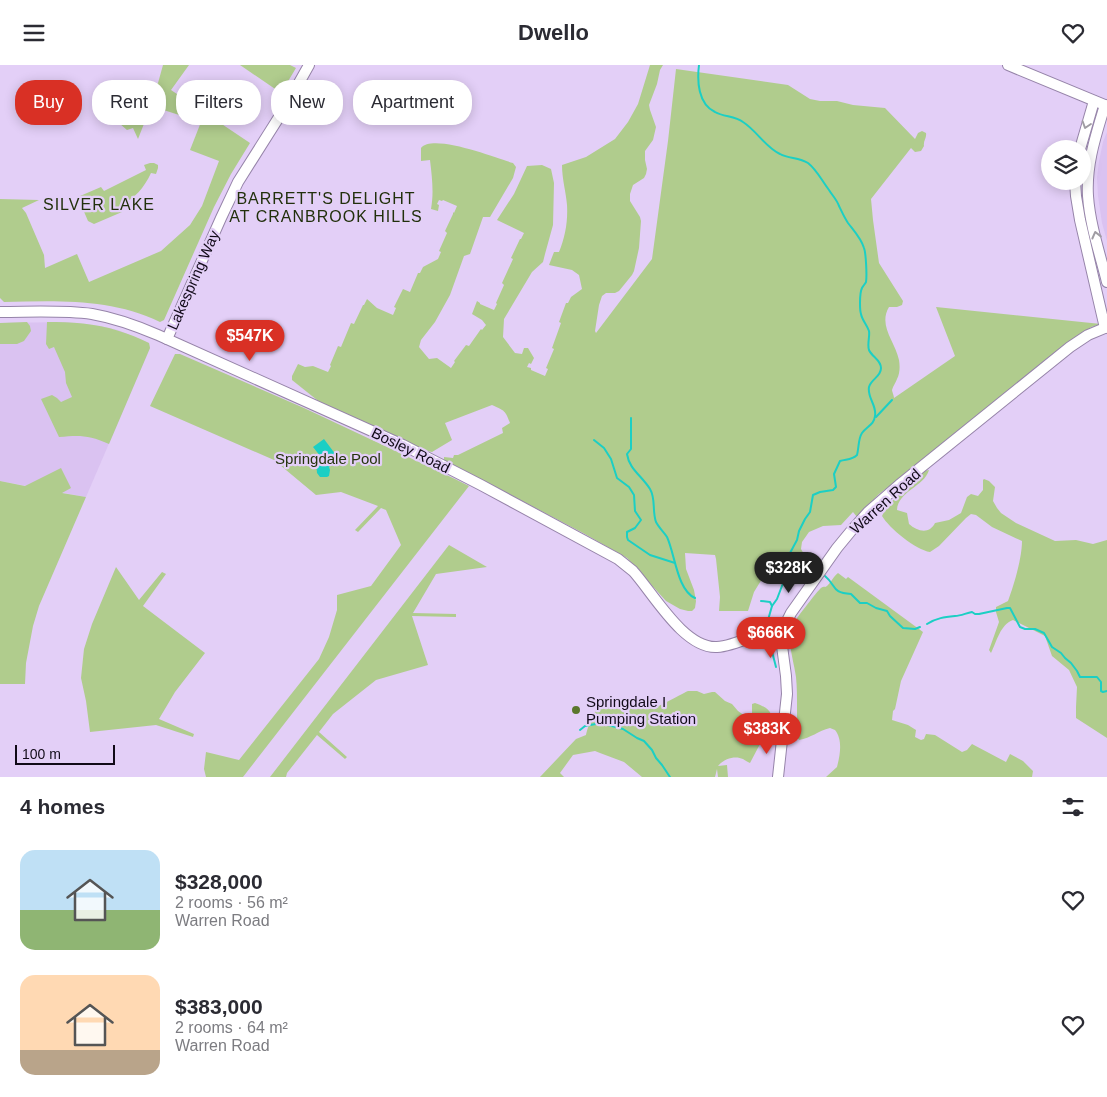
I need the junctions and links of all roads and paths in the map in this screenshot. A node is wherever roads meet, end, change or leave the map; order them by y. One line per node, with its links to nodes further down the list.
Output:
1 (309, 65): 10 (street, Lakespring Way)
2 (1008, 65): 3 (street)
3 (1094, 101): 4 (street); 5 (street, one-way to 5)
4 (1106, 106): 7 (street, one-way to 4)
5 (1083, 140)
6 (1076, 190): 9 (street)
7 (1107, 282)
8 (0, 312): 10 (street, Bosley Road)
9 (1106, 328): 11 (street, Warren Road)
10 (167, 339): 11 (street, Bosley Road)
11 (784, 627): 12 (street, Warren Road)
12 (778, 777)

